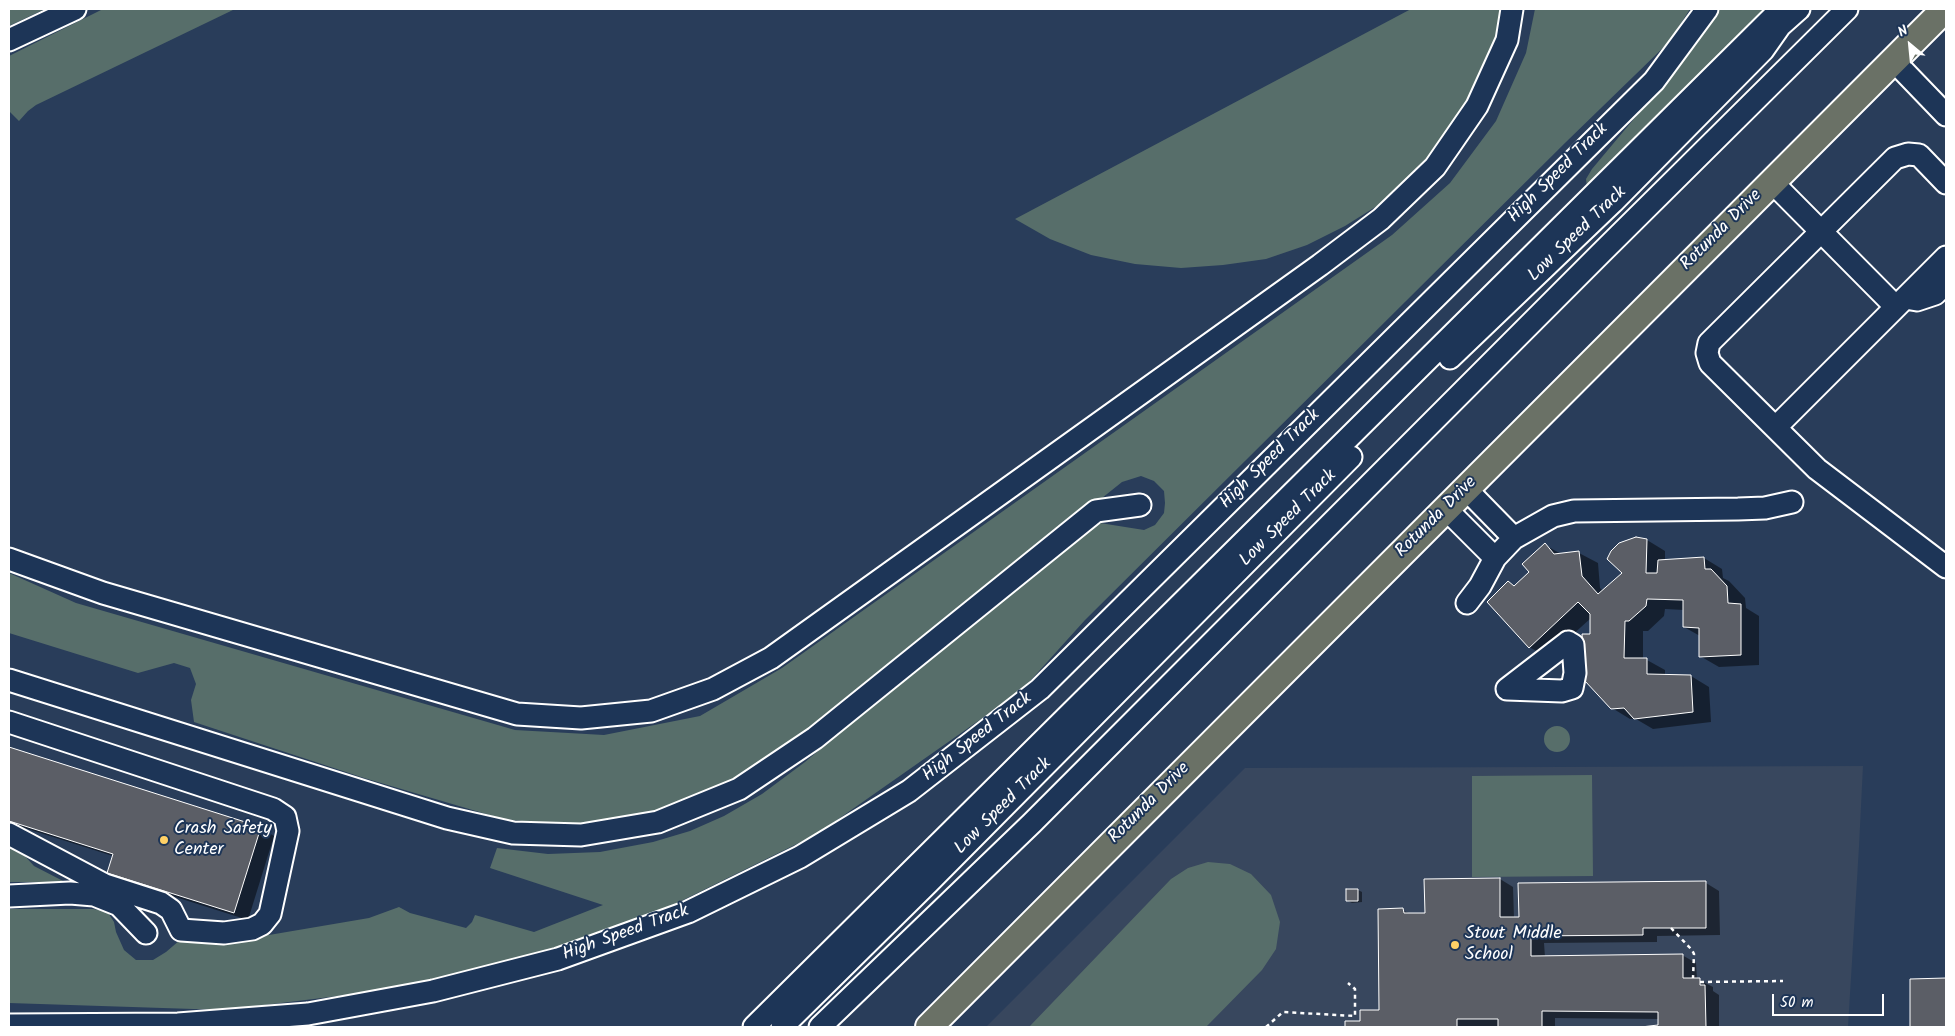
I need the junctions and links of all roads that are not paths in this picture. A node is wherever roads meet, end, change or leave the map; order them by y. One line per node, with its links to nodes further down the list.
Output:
1 (74, 9): 8 (street)
2 (1512, 9): 24 (street)
3 (1707, 9): 34 (street, High Speed Track)
4 (1799, 9): 7 (street)
5 (1847, 9): 29 (street)
6 (1945, 9): 9 (main road, Rotunda Drive)
7 (1785, 14): 31 (street, Low Speed Track); 35 (street)
8 (9, 40)
9 (1894, 61): 10 (street); 11 (main road, Rotunda Drive)
10 (1946, 115)
11 (1772, 182): 13 (street); 18 (main road, Rotunda Drive)
12 (1946, 183): 13 (street)
13 (1821, 231): 16 (street); 17 (street)
14 (1946, 257): 16 (street)
15 (1946, 283): 16 (street)
16 (1900, 303): 17 (street)
17 (1776, 427): 25 (street)
18 (1466, 489): 21 (main road, Rotunda Drive); 22 (street)
19 (1792, 502): 22 (street)
20 (1140, 504): 27 (street)
21 (1446, 509): 23 (street); 38 (main road, Rotunda Drive)
22 (1514, 538): 23 (street)
23 (1495, 558): 26 (street)
24 (9, 559)
25 (1946, 567)
26 (1467, 603)
27 (9, 680)
28 (9, 722): 30 (street)
29 (1032, 823): 31 (street); 37 (street)
30 (9, 834)
31 (929, 882): 36 (street, Low Speed Track)
32 (9, 896): 33 (street)
33 (146, 932)
34 (9, 1025)
35 (754, 1027)
36 (782, 1027)
37 (820, 1027)
38 (928, 1027)

